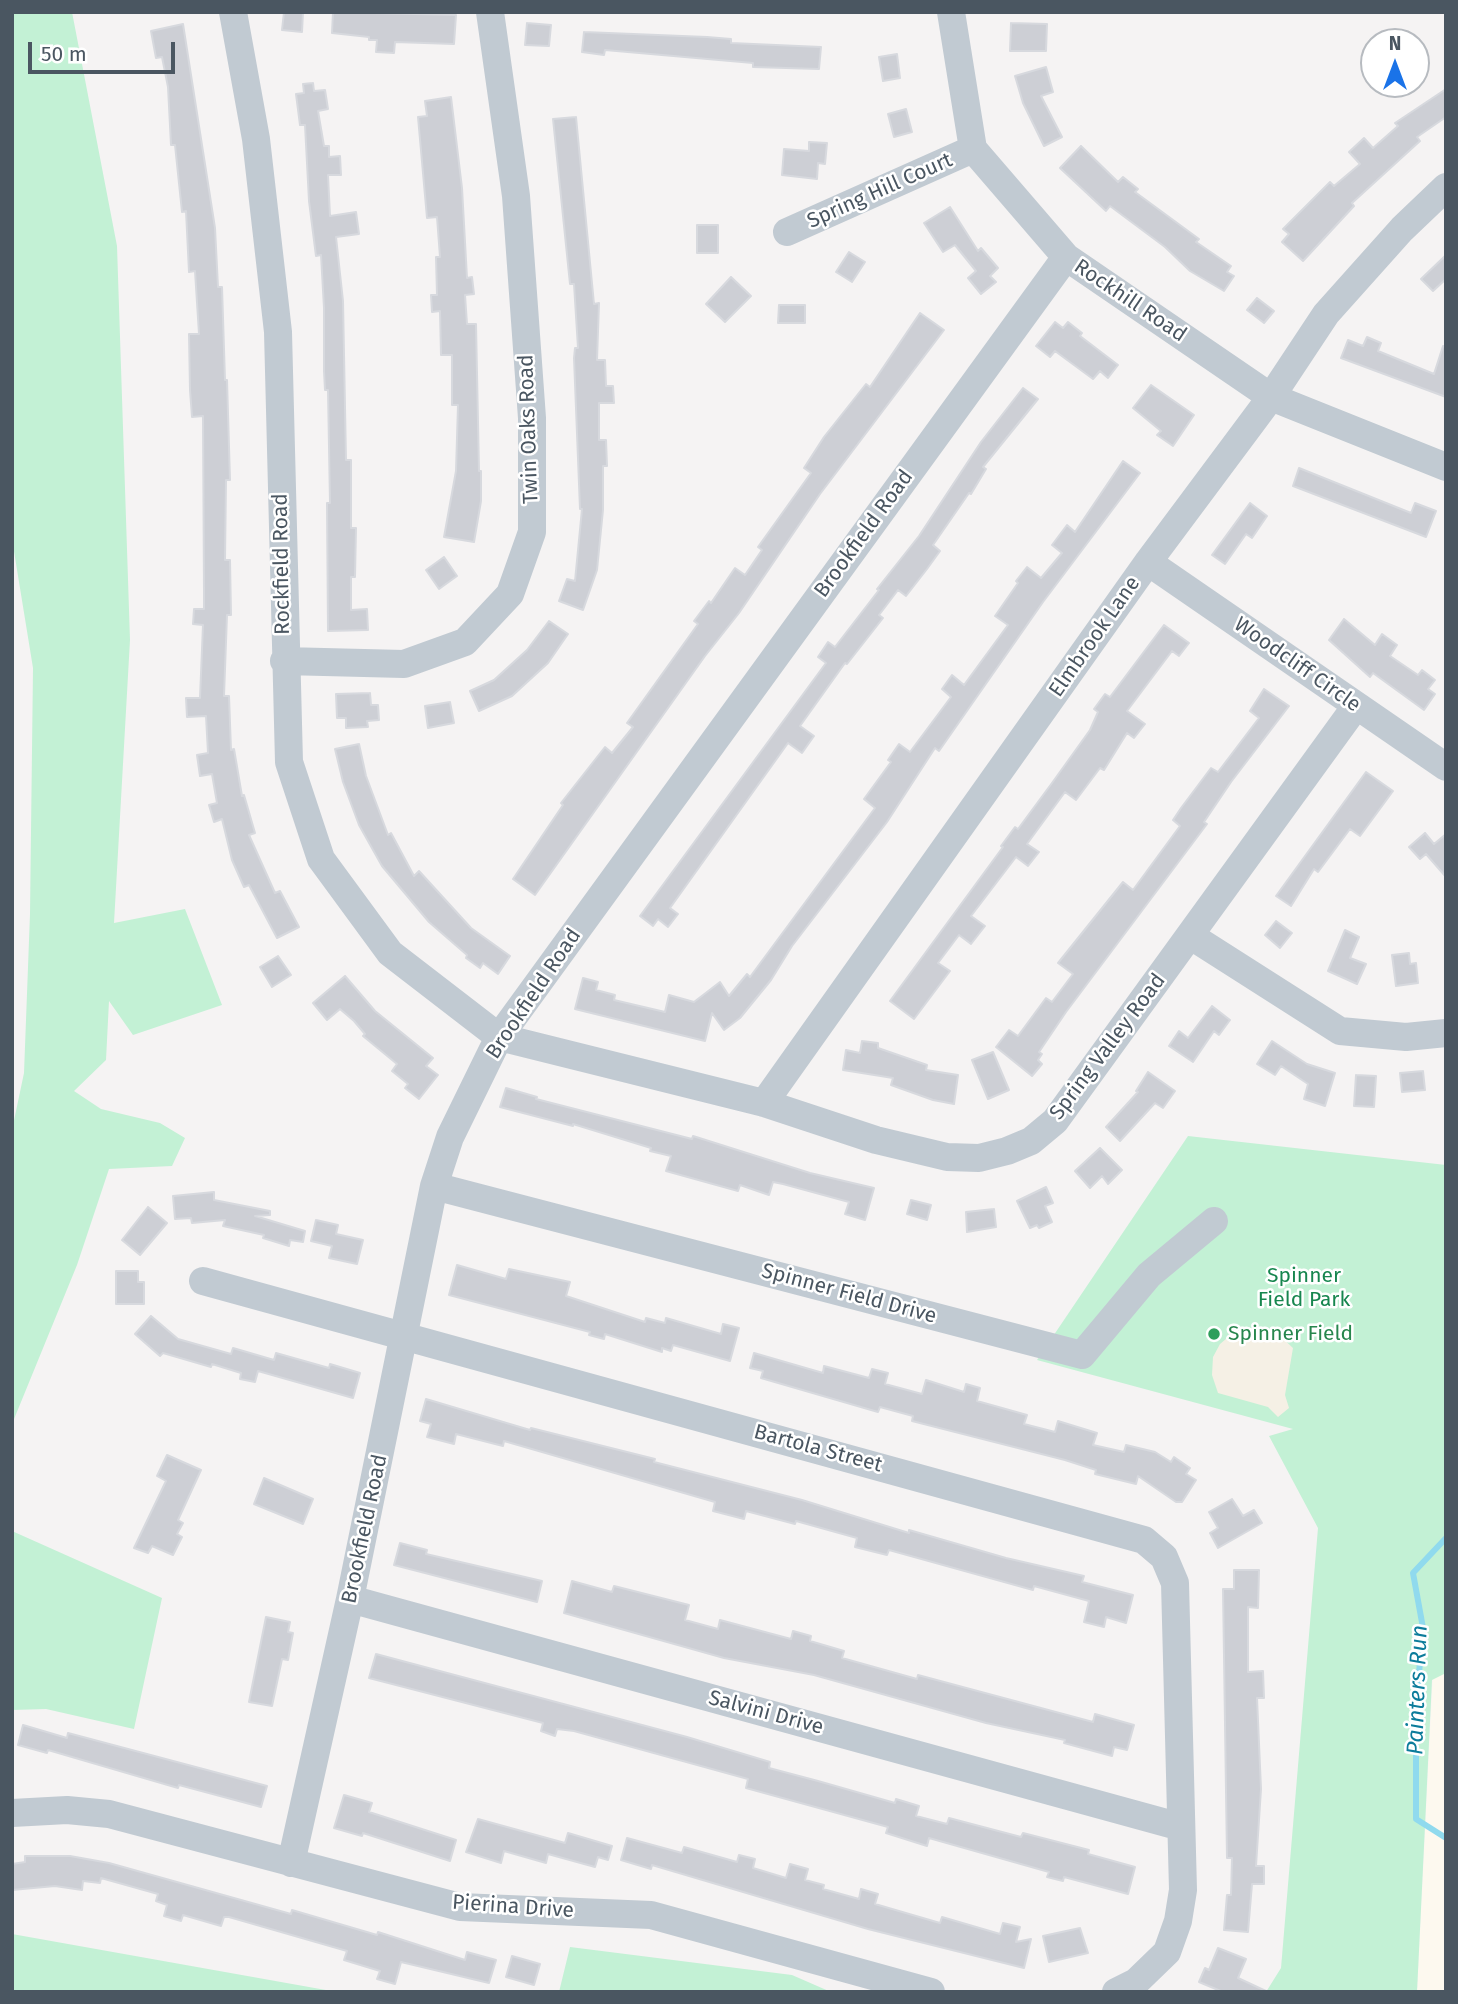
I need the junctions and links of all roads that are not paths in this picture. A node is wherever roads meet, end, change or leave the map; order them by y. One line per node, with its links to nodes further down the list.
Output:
1 (233, 12): 11 (street, Rockfield Road)
2 (490, 12): 11 (street, Twin Oaks Road)
3 (951, 12): 4 (street)
4 (973, 149): 6 (street, Spring Hill Court); 7 (street, Rockhill Road)
5 (1446, 187): 8 (street, Elmbrook Lane)
6 (788, 232)
7 (1066, 257): 8 (street, Rockhill Road); 16 (street, Brookfield Road)
8 (1271, 397): 9 (street, Rockhill Road); 10 (street, Elmbrook Lane)
9 (1446, 467)
10 (1148, 562): 12 (street, Woodcliff Circle); 17 (street, Elmbrook Lane)
11 (284, 661): 16 (street, Rockfield Road)
12 (1356, 706): 13 (street, Woodcliff Circle); 14 (street, Spring Valley Road)
13 (1446, 767)
14 (1191, 936): 15 (street); 17 (street, Spring Valley Road)
15 (1446, 1033)
16 (499, 1037): 17 (street, Spring Valley Road); 18 (street, Brookfield Road)
17 (764, 1103)
18 (434, 1186): 19 (street, Spinner Field Drive); 21 (street, Brookfield Road)
19 (1214, 1221)
20 (203, 1281): 21 (street, Bartola Street)
21 (404, 1336): 22 (street, Brookfield Road); 24 (street, Bartola Street)
22 (350, 1600): 24 (street, Salvini Drive); 25 (street, Brookfield Road)
23 (12, 1812): 25 (street, Pierina Drive)
24 (1181, 1827): 27 (street)
25 (291, 1863): 26 (street, Pierina Drive)
26 (931, 1992)
27 (1116, 1992)

